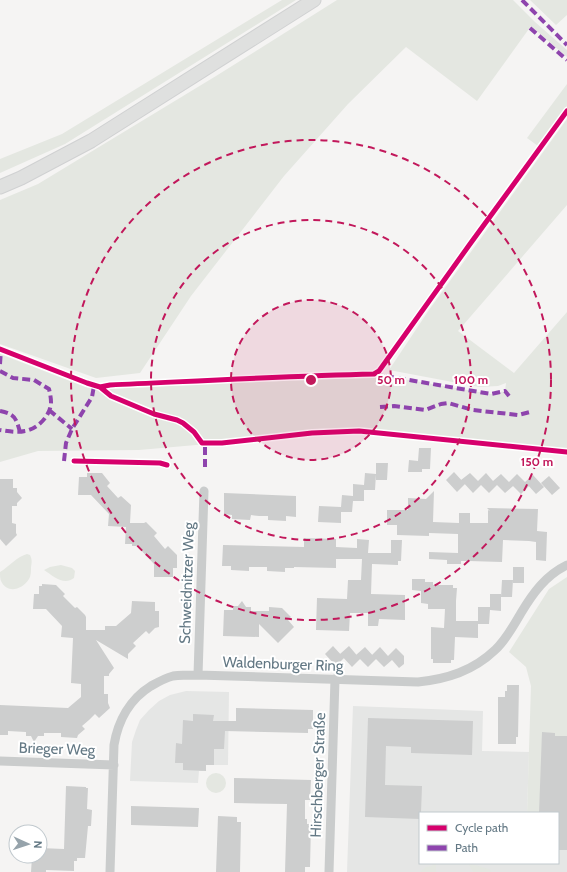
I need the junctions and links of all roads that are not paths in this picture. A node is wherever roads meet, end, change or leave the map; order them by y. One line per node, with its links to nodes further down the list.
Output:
1 (314, 0): 2 (main road)
2 (0, 187)
3 (204, 491): 5 (street, Schweidnitzer Weg)
4 (567, 564): 6 (street, Waldenburger Ring)
5 (198, 675): 6 (street, Waldenburger Ring); 8 (street, Waldenburger Ring)
6 (335, 679): 10 (street, Hirschberger Straße)
7 (0, 761): 8 (street, Brieger Weg)
8 (114, 765): 9 (street, Waldenburger Ring)
9 (110, 872)
10 (329, 872)

